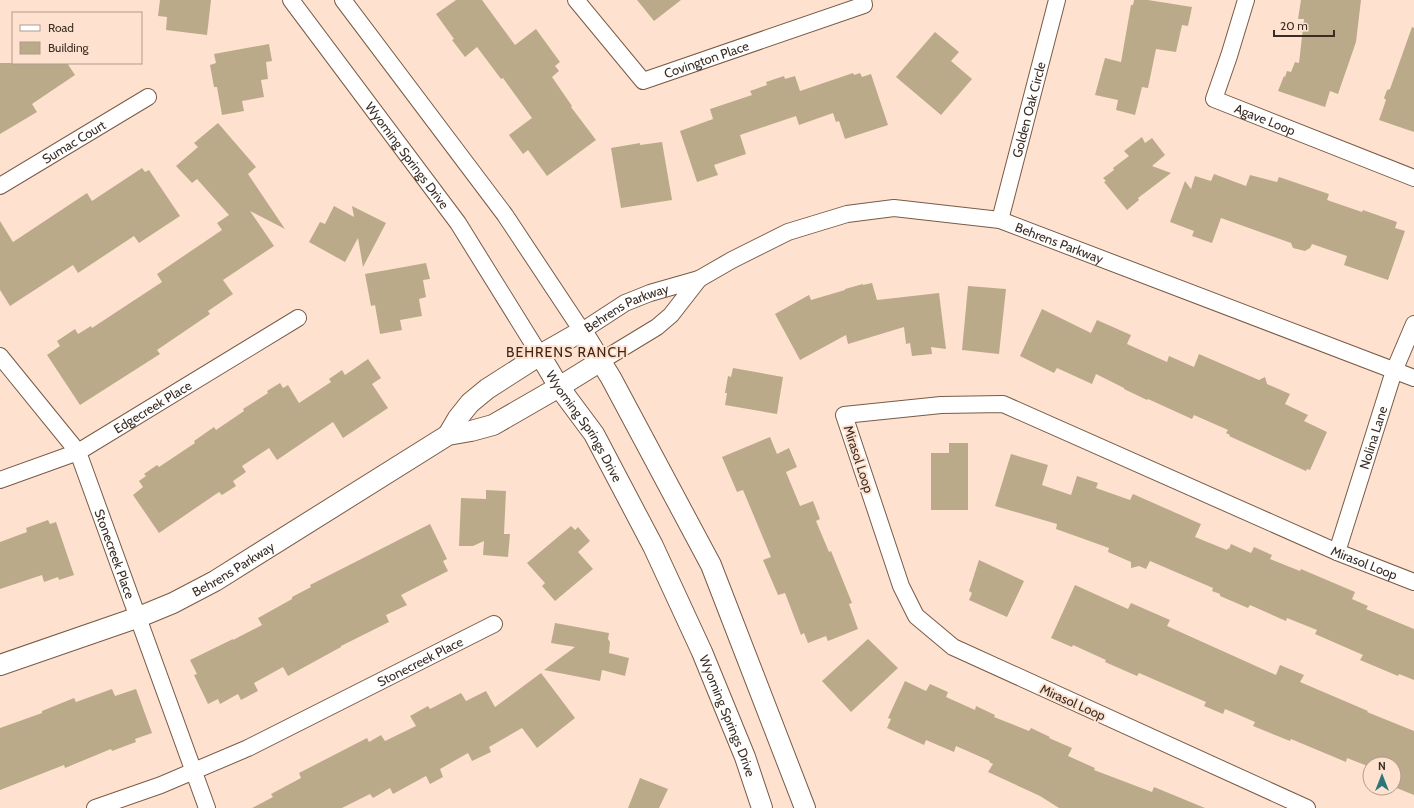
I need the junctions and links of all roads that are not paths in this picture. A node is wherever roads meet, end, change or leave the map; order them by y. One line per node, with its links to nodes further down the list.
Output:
1 (291, 0): 16 (street, Wyoming Springs Drive)
2 (342, 0): 14 (street)
3 (576, 0): 4 (street, Covington Place)
4 (863, 0)
5 (1057, 0): 10 (street, Golden Oak Circle)
6 (1246, 0): 8 (street, Agave Loop)
7 (148, 97): 9 (street, Sumac Court)
8 (1414, 178)
9 (0, 186)
10 (1000, 220): 11 (street, Behrens Parkway); 18 (street, Behrens Parkway)
11 (699, 279): 14 (street, Behrens Parkway); 17 (street, Behrens Parkway)
12 (298, 318): 22 (street, Edgecreek Place)
13 (1414, 324): 18 (street, Nolina Lane)
14 (582, 332): 16 (street, Behrens Parkway); 17 (street)
15 (0, 356): 22 (street, Stonecreek Place)
16 (540, 356): 20 (street, Wyoming Springs Drive); 21 (street, Behrens Parkway)
17 (601, 361): 20 (street, Behrens Parkway); 33 (street)
18 (1394, 371): 19 (street, Behrens Parkway); 24 (street, Nolina Lane)
19 (1414, 378)
20 (559, 387): 21 (street, Behrens Parkway); 32 (street, Wyoming Springs Drive)
21 (448, 435): 26 (street, Behrens Parkway)
22 (78, 452): 23 (street, Edgecreek Place); 26 (street, Stonecreek Place)
23 (0, 480)
24 (1337, 552): 25 (street, Mirasol Loop); 34 (street, Mirasol Loop)
25 (1414, 582)
26 (139, 617): 28 (street, Behrens Parkway); 29 (street, Stonecreek Place)
27 (494, 624): 29 (street, Stonecreek Place)
28 (0, 665)
29 (194, 772): 30 (street, Stonecreek Place); 31 (street, Stonecreek Place)
30 (95, 808)
31 (207, 808)
32 (762, 808)
33 (805, 808)
34 (1307, 808)

